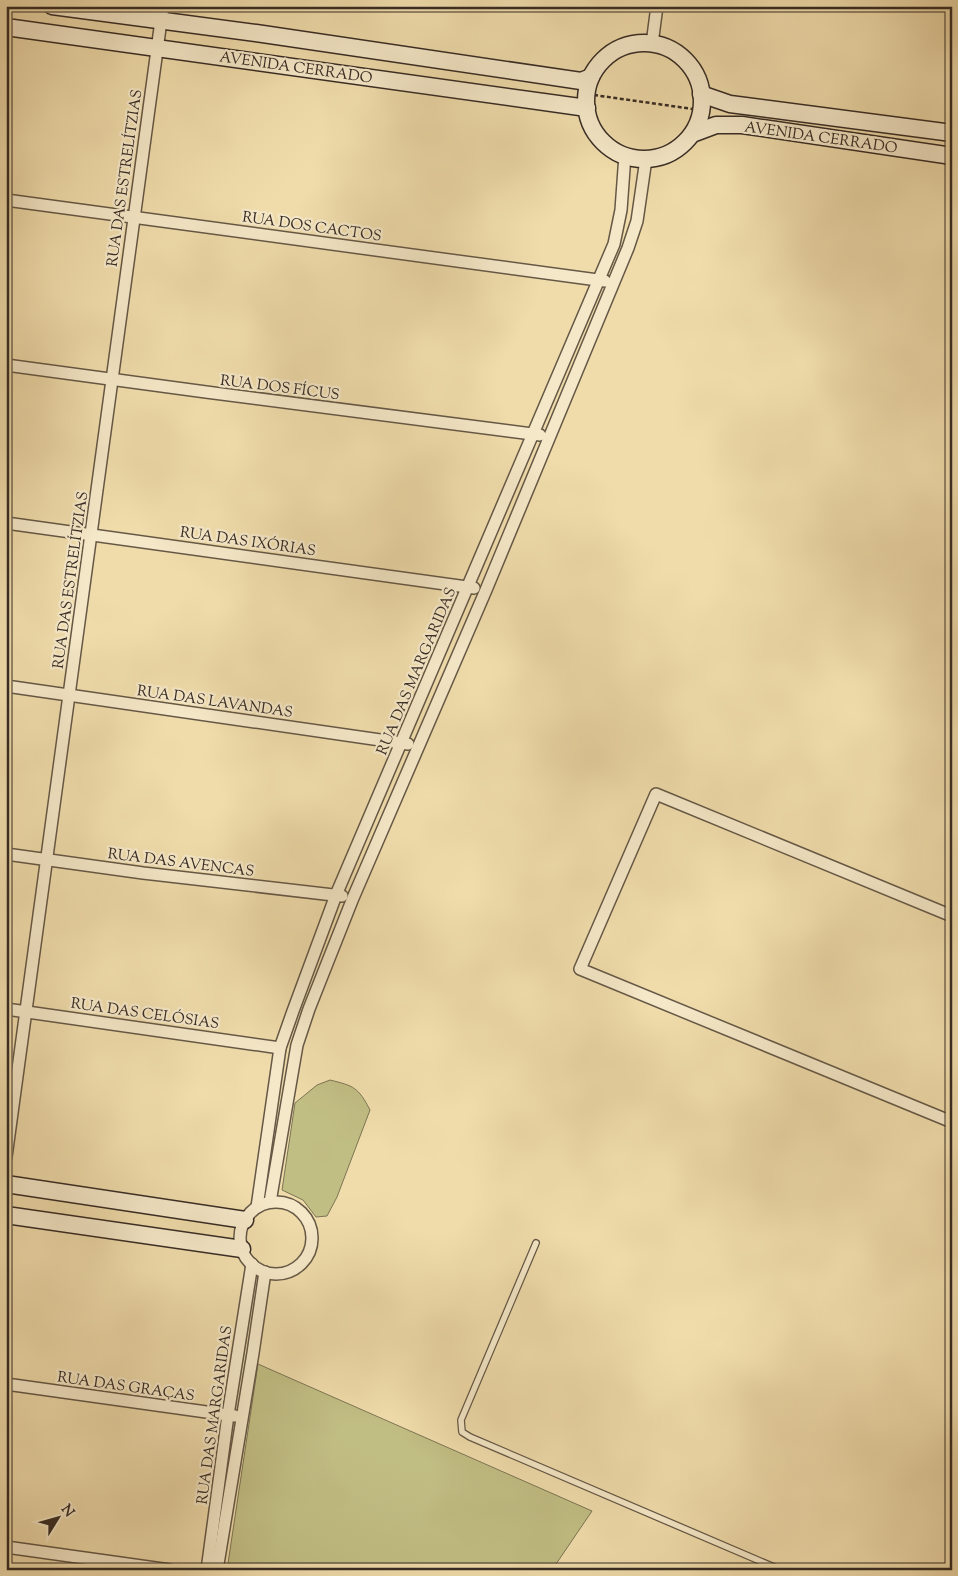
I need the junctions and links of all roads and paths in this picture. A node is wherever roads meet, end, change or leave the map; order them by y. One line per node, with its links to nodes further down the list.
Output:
1 (52, 6): 3 (street, AVENIDA CERRADO)
2 (657, 6): 5 (street)
3 (162, 14): 6 (street, RUA DAS ESTRELÍTZIAS); 7 (street, AVENIDA CERRADO)
4 (6, 27): 6 (street, AVENIDA CERRADO)
5 (652, 44): 7 (street); 8 (street)
6 (157, 48): 9 (street, AVENIDA CERRADO); 16 (street, RUA DAS ESTRELÍTZIAS)
7 (591, 77): 9 (street)
8 (701, 94): 10 (street, AVENIDA CERRADO); 11 (street)
9 (586, 108): 12 (street)
10 (952, 133)
11 (692, 134): 13 (street, AVENIDA CERRADO); 14 (street)
12 (625, 155): 14 (street); 17 (street, RUA DAS MARGARIDAS)
13 (952, 156)
14 (646, 159): 18 (street)
15 (6, 200): 16 (street, RUA DOS CACTOS)
16 (134, 218): 17 (street, RUA DOS CACTOS); 20 (street, RUA DAS ESTRELÍTZIAS)
17 (598, 280): 18 (street, RUA DOS CACTOS); 21 (street, RUA DAS MARGARIDAS)
18 (614, 282): 22 (street)
19 (6, 364): 20 (street, RUA DOS FÍCUS)
20 (112, 379): 21 (street, RUA DOS FÍCUS); 24 (street, RUA DAS ESTRELÍTZIAS)
21 (533, 434): 22 (street, RUA DOS FÍCUS); 25 (street, RUA DAS MARGARIDAS)
22 (549, 437): 26 (street)
23 (6, 524): 24 (street, RUA DAS IXÓRIAS)
24 (91, 535): 25 (street, RUA DAS IXÓRIAS); 28 (street, RUA DAS ESTRELÍTZIAS)
25 (468, 587): 26 (street, RUA DAS IXÓRIAS); 29 (street, RUA DAS MARGARIDAS)
26 (486, 590): 30 (street)
27 (6, 686): 28 (street, RUA DAS LAVANDAS)
28 (69, 695): 29 (street, RUA DAS LAVANDAS); 32 (street, RUA DAS ESTRELÍTZIAS)
29 (402, 743): 30 (street, RUA DAS LAVANDAS); 33 (street, RUA DAS MARGARIDAS)
30 (419, 746): 34 (street)
31 (6, 854): 32 (street, RUA DAS AVENCAS)
32 (47, 859): 33 (street, RUA DAS AVENCAS); 37 (street, RUA DAS ESTRELÍTZIAS)
33 (336, 895): 34 (street, RUA DAS AVENCAS); 38 (street, RUA DAS MARGARIDAS)
34 (353, 898): 42 (street)
35 (952, 916): 39 (street)
36 (6, 1009): 37 (street, RUA DAS CELÓSIAS)
37 (26, 1012): 38 (street, RUA DAS CELÓSIAS); 40 (street, RUA DAS ESTRELÍTZIAS)
38 (280, 1048): 43 (street, RUA DAS MARGARIDAS)
39 (952, 1122)
40 (6, 1157)
41 (6, 1184): 45 (street)
42 (270, 1202): 43 (street); 49 (street)
43 (257, 1207): 45 (street)
44 (6, 1215): 47 (street)
45 (245, 1220): 47 (street)
46 (536, 1243): 57 (lane)
47 (242, 1248): 48 (street)
48 (252, 1264): 49 (street); 51 (street, RUA DAS MARGARIDAS)
49 (265, 1272): 52 (street, RUA DAS MARGARIDAS)
50 (6, 1384): 51 (street, RUA DAS GRAÇAS)
51 (228, 1415): 52 (street, RUA DAS GRAÇAS); 55 (street, RUA DAS MARGARIDAS)
52 (242, 1417): 56 (street, RUA DAS MARGARIDAS)
53 (6, 1547): 54 (street)
54 (170, 1570)
55 (207, 1570)
56 (217, 1570)
57 (781, 1570)

